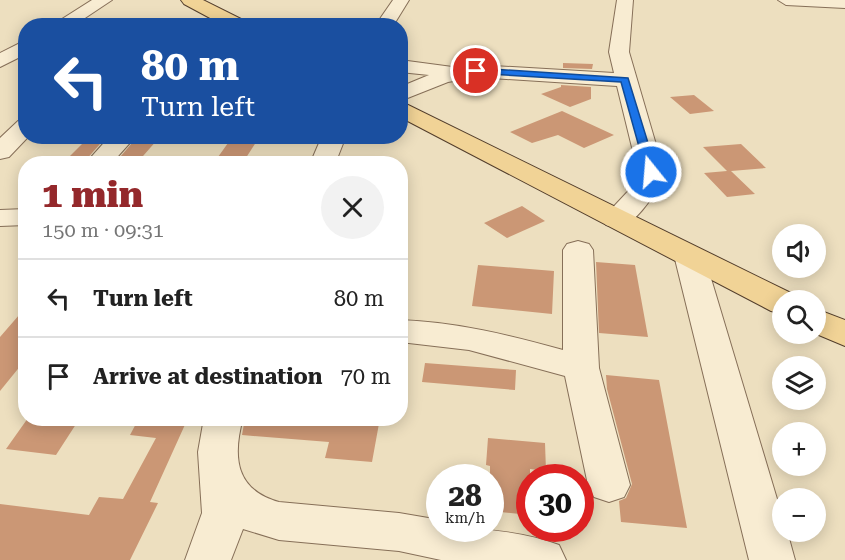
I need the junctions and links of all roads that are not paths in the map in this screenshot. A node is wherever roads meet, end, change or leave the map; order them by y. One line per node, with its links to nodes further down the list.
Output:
1 (104, 0): 7 (street)
2 (190, 0): 8 (main road)
3 (401, 0): 9 (street)
4 (625, 0): 14 (street)
5 (786, 0): 6 (street)
6 (845, 3)
7 (74, 18)
8 (225, 18)
9 (389, 18)
10 (18, 51): 11 (street)
11 (0, 61)
12 (408, 67): 13 (street)
13 (458, 73): 14 (street); 15 (street)
14 (625, 80): 23 (street)
15 (408, 92)
16 (408, 112): 23 (main road)
17 (18, 134): 19 (street)
18 (116, 144): 20 (street)
19 (0, 152)
20 (105, 156)
21 (18, 217): 22 (street)
22 (0, 218)
23 (616, 219): 25 (main road)
24 (578, 250): 30 (street)
25 (689, 255): 26 (main road); 36 (street)
26 (772, 297)
27 (826, 325): 29 (main road)
28 (408, 331): 30 (street)
29 (845, 334)
30 (581, 368): 32 (street)
31 (221, 426): 33 (street)
32 (609, 485)
33 (223, 486): 34 (street); 35 (street)
34 (208, 560)
35 (543, 560)
36 (772, 560)

